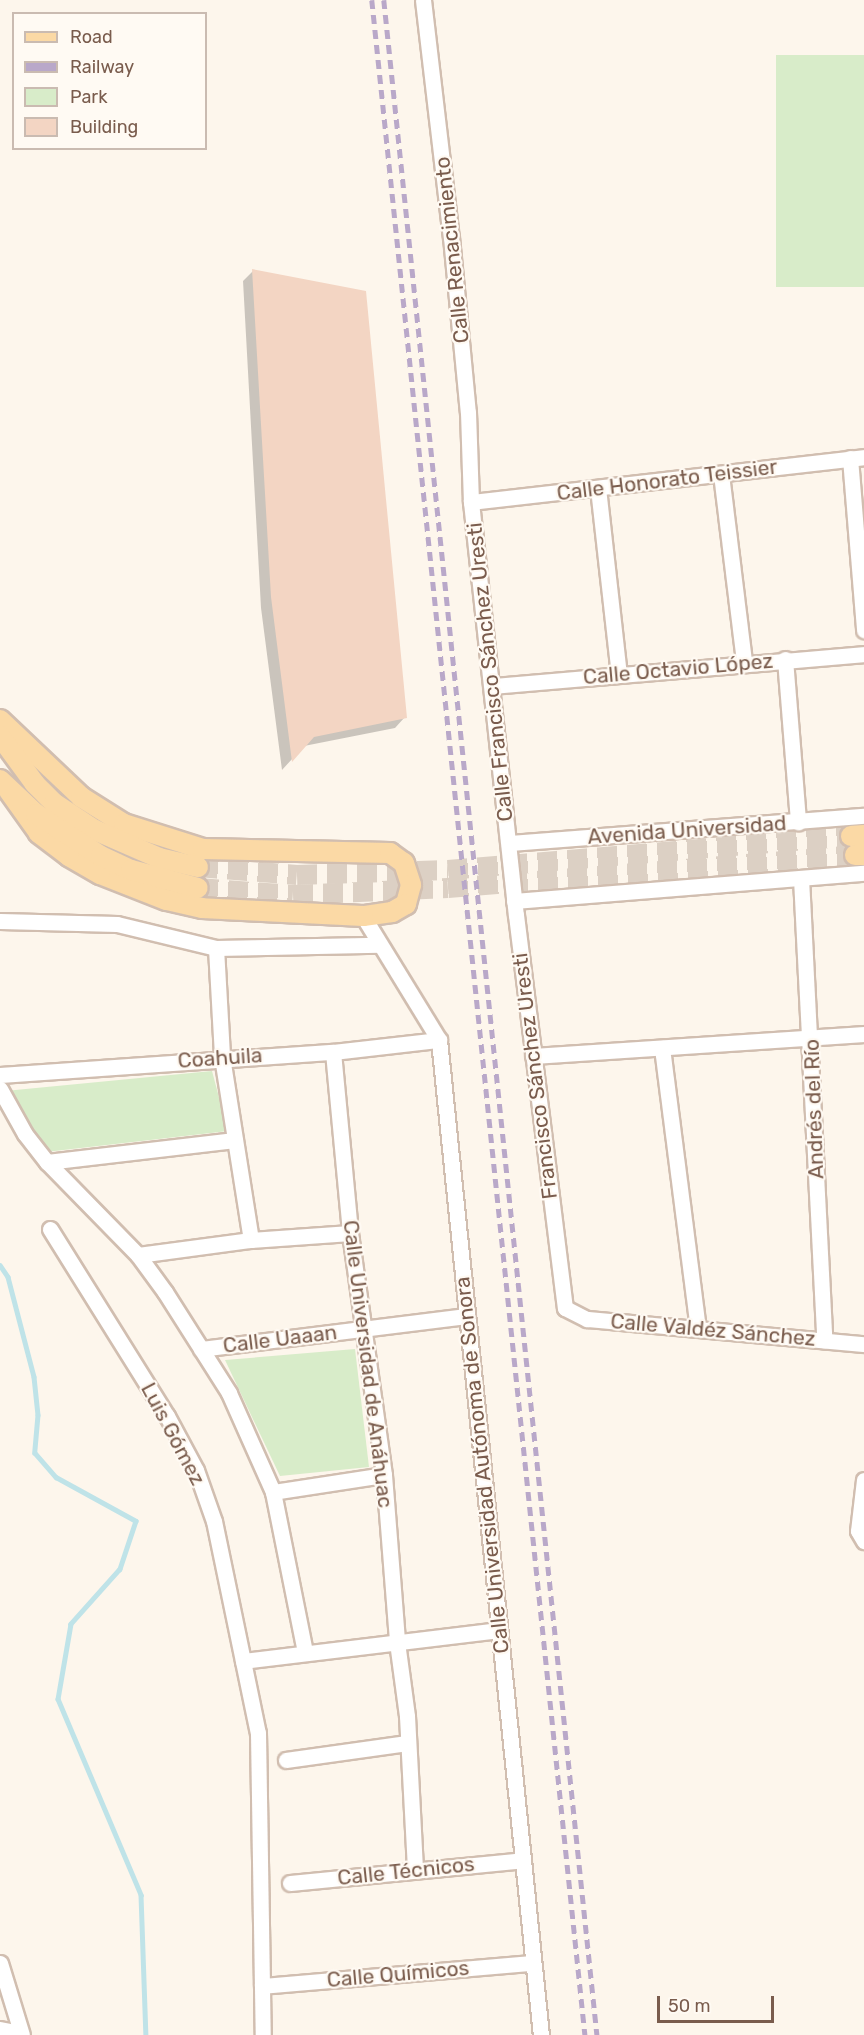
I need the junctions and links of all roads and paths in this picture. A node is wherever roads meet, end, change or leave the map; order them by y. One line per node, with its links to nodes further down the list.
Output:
1 (423, 0): 5 (street, Calle Renacimiento)
2 (857, 457): 3 (street, Calle Honorato Teissier); 6 (street)
3 (721, 474): 4 (street, Calle Honorato Teissier); 9 (street)
4 (598, 488): 5 (street, Calle Honorato Teissier); 10 (street)
5 (471, 502): 11 (street, Calle Francisco Sánchez Uresti)
6 (864, 630)
7 (864, 654): 8 (street, Calle Octavio López)
8 (785, 659): 9 (street, Calle Octavio López); 16 (street)
9 (744, 662): 10 (street, Calle Octavio López)
10 (619, 674): 11 (street, Calle Octavio López)
11 (493, 686): 17 (street, Calle Francisco Sánchez Uresti)
12 (0, 720): 23 (main road)
13 (0, 736): 19 (main road)
14 (3, 787): 21 (main road); 23 (main road)
15 (864, 816): 16 (street, Avenida Universidad)
16 (798, 822): 17 (street, Avenida Universidad)
17 (510, 843): 22 (street, Francisco Sánchez Uresti)
18 (861, 861): 20 (street)
19 (198, 867)
20 (801, 878): 22 (street); 28 (street, Andrés del Río)
21 (198, 888)
22 (514, 901): 32 (street, Francisco Sánchez Uresti)
23 (363, 916): 25 (street, Calle Universidad Autónoma de Sonora)
24 (0, 921): 26 (street)
25 (379, 945): 26 (street); 29 (street, Calle Universidad Autónoma de Sonora)
26 (216, 948): 33 (street)
27 (864, 1034): 28 (street)
28 (812, 1038): 30 (street); 46 (street, Andrés del Río)
29 (440, 1040): 31 (street, Coahuila); 43 (street, Calle Universidad Autónoma de Sonora)
30 (662, 1048): 32 (street); 45 (street)
31 (333, 1052): 33 (street, Coahuila); 39 (street, Calle Universidad de Anáhuac)
32 (533, 1056): 42 (street, Francisco Sánchez Uresti)
33 (222, 1057): 34 (street, Coahuila); 36 (street)
34 (0, 1075)
35 (0, 1089): 37 (street)
36 (235, 1140): 37 (street); 40 (street)
37 (47, 1162): 41 (street)
38 (50, 1229): 56 (street, Luis Gómez)
39 (350, 1233): 40 (street); 44 (street, Calle Universidad de Anáhuac)
40 (251, 1240): 41 (street)
41 (138, 1256): 48 (street)
42 (565, 1308): 45 (street, Calle Valdéz Sánchez)
43 (467, 1316): 44 (street, Calle Uaaan); 53 (street, Calle Universidad Autónoma de Sonora)
44 (364, 1328): 48 (street, Calle Uaaan); 49 (street, Calle Universidad de Anáhuac)
45 (698, 1329): 46 (street, Calle Valdéz Sánchez)
46 (824, 1340): 47 (street, Calle Valdéz Sánchez)
47 (864, 1344)
48 (201, 1349): 51 (street)
49 (384, 1475): 51 (street); 54 (street, Calle Universidad de Anáhuac)
50 (864, 1480): 52 (street)
51 (273, 1492): 55 (street)
52 (864, 1541)
53 (498, 1630): 54 (street); 59 (street, Calle Universidad Autónoma de Sonora)
54 (397, 1642): 55 (street); 57 (street, Calle Universidad de Anáhuac)
55 (305, 1652): 56 (street)
56 (243, 1661): 64 (street, Luis Gómez)
57 (407, 1743): 58 (street); 60 (street, Calle Universidad de Anáhuac)
58 (286, 1760)
59 (523, 1860): 60 (street, Calle Técnicos); 63 (street, Calle Universidad Autónoma de Sonora)
60 (415, 1870): 61 (street, Calle Técnicos)
61 (290, 1883)
62 (0, 1963): 66 (street)
63 (533, 1963): 64 (street, Calle Químicos); 68 (street, Calle Universidad Autónoma de Sonora)
64 (262, 1986): 67 (street, Luis Gómez)
65 (0, 2029): 66 (street)
66 (22, 2034)
67 (263, 2035)
68 (541, 2035)

